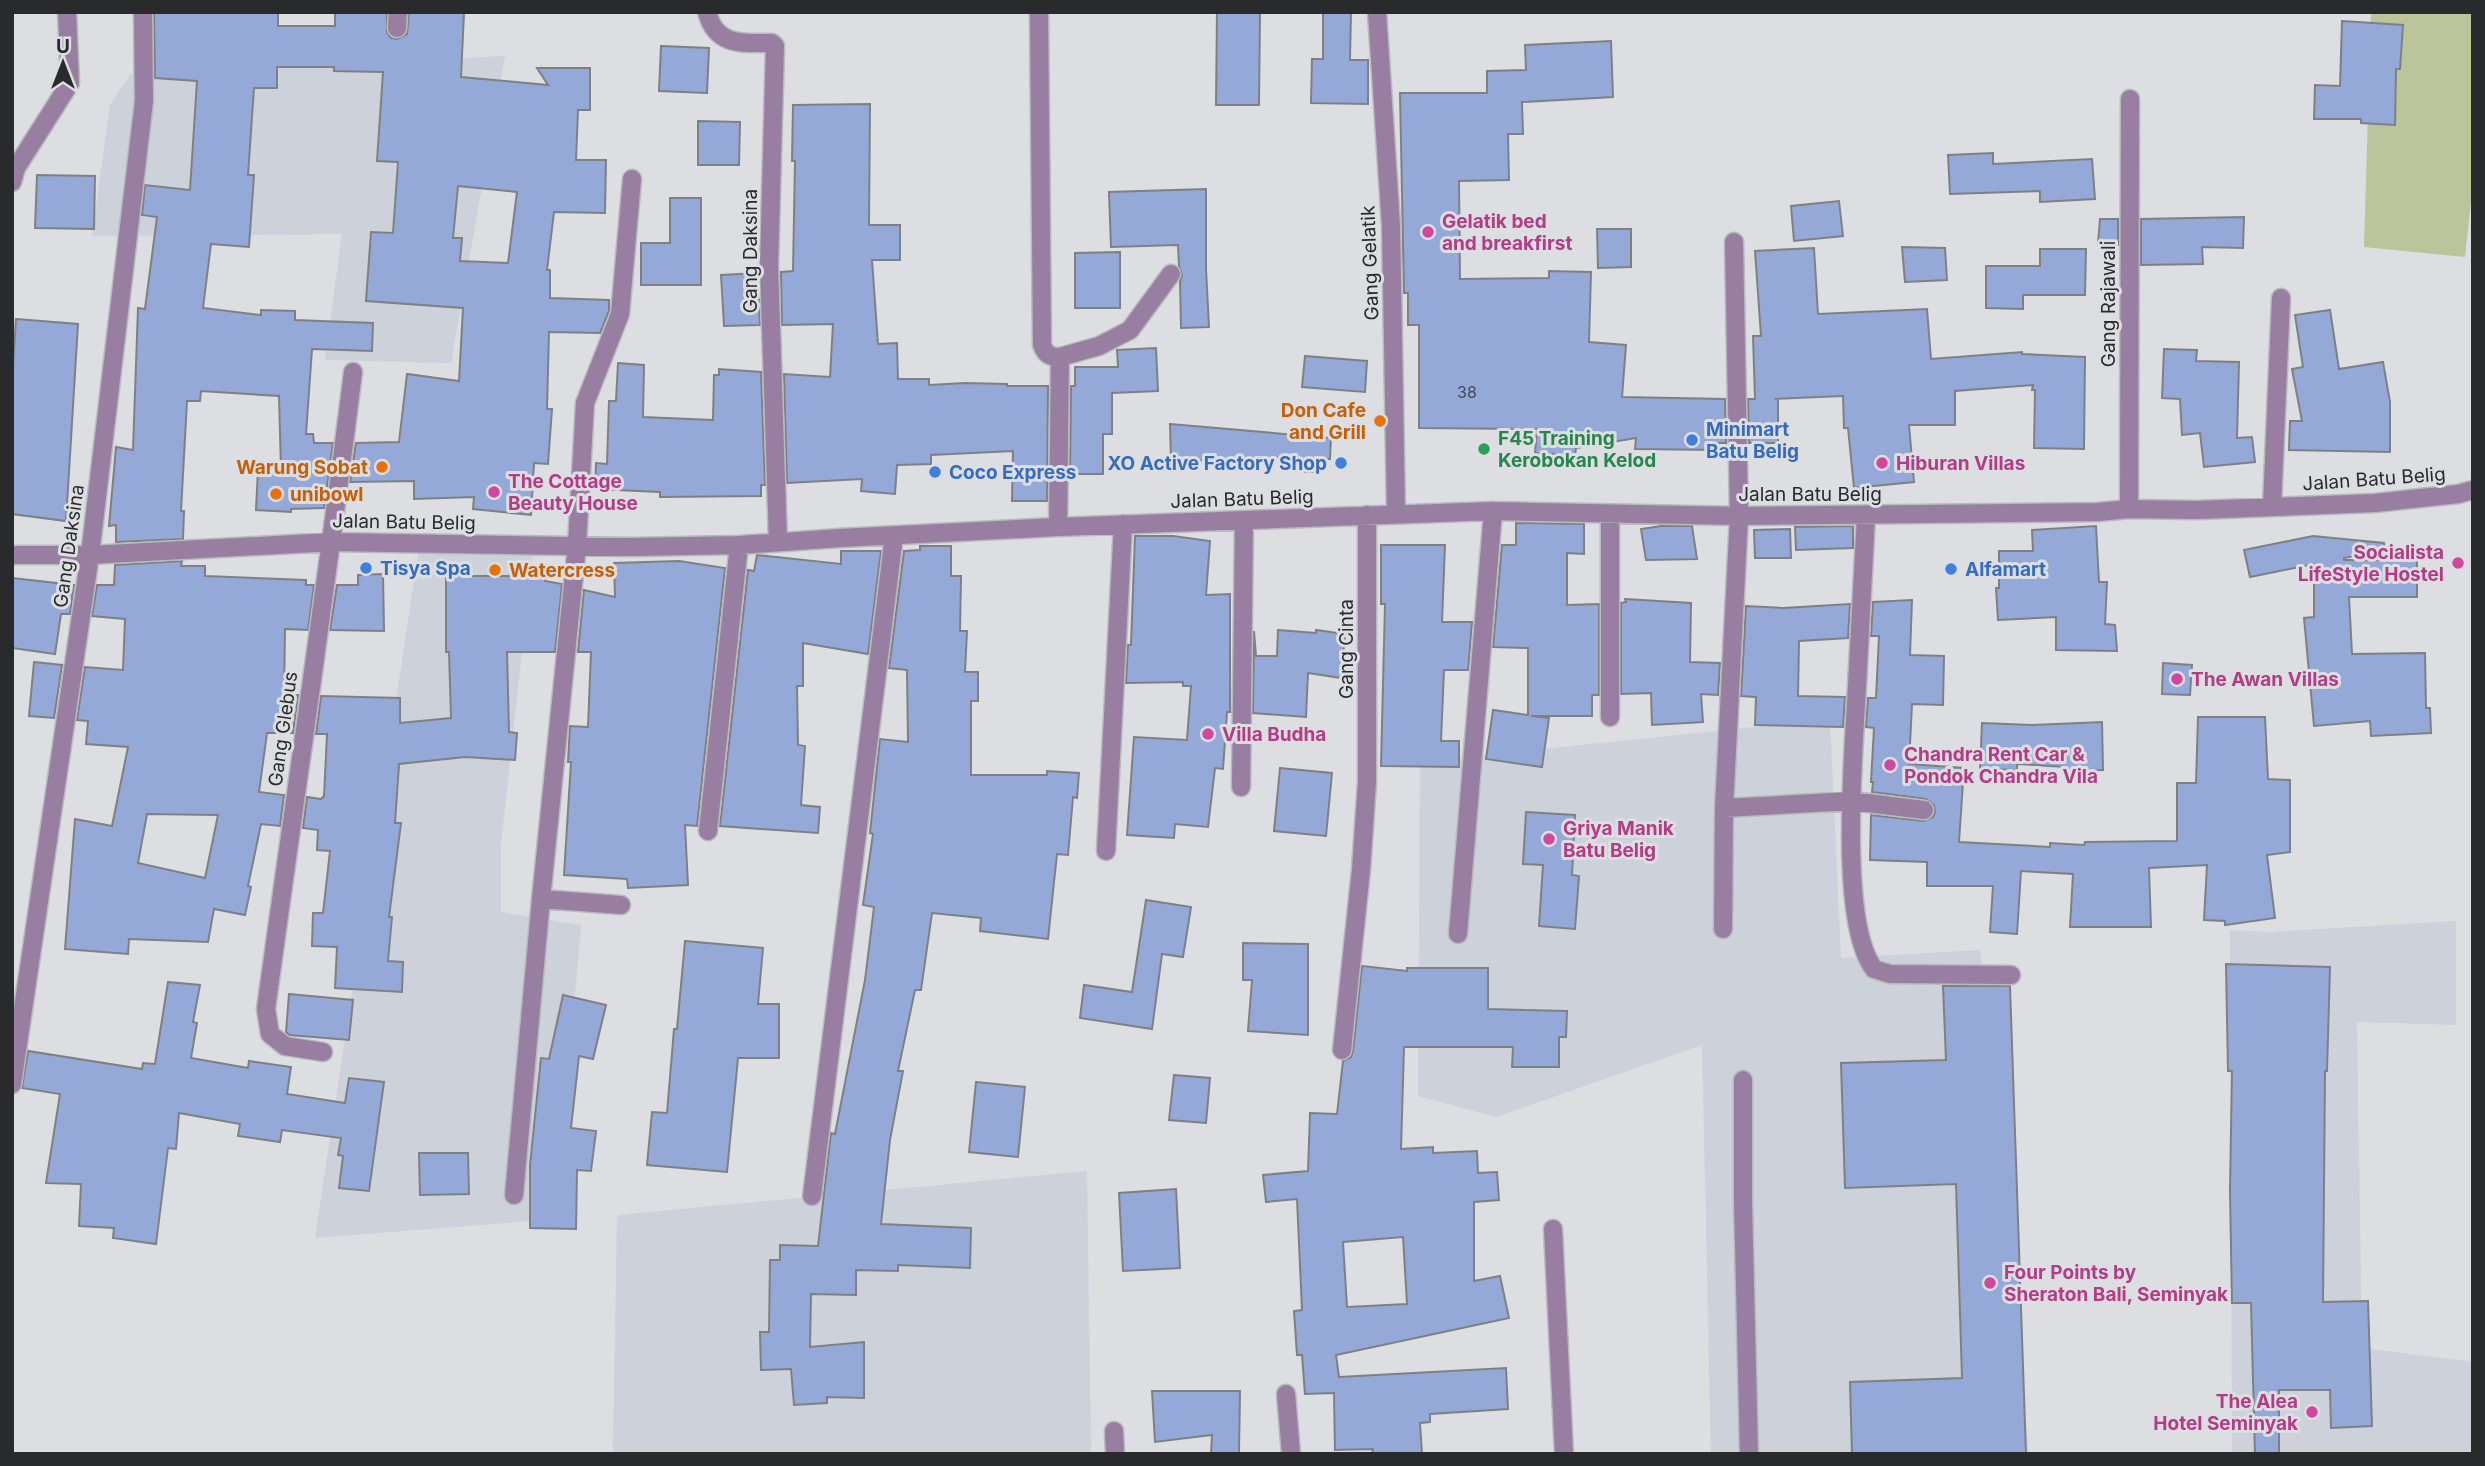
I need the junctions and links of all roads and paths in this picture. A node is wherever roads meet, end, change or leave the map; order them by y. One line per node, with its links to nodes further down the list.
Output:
1 (66, 12): 8 (street)
2 (143, 12): 32 (street, Gang Daksina)
3 (707, 12): 28 (street, Gang Daksina)
4 (1039, 12): 12 (street)
5 (1377, 12): 18 (street, Gang Gelatik)
6 (2130, 99): 16 (street, Gang Rajawali)
7 (632, 179): 29 (street)
8 (12, 182)
9 (1734, 242): 21 (street)
10 (1171, 274): 12 (street)
11 (2281, 298): 15 (street)
12 (1060, 357): 25 (street)
13 (354, 372): 27 (street, Gang Glebus)
14 (2473, 490): 15 (street, Jalan Batu Belig)
15 (2272, 506): 16 (street, Jalan Batu Belig)
16 (2129, 509): 22 (street, Jalan Batu Belig)
17 (1493, 511): 18 (street, Jalan Batu Belig); 19 (street, Jalan Batu Belig); 43 (street)
18 (1396, 513): 20 (street, Jalan Batu Belig)
19 (1609, 514): 21 (street, Jalan Batu Belig); 33 (street)
20 (1367, 515): 23 (street, Jalan Batu Belig); 45 (street, Gang Cinta)
21 (1739, 516): 22 (street, Jalan Batu Belig); 36 (street)
22 (1866, 516): 35 (street)
23 (1244, 520): 24 (street, Jalan Batu Belig); 34 (street)
24 (1123, 524): 25 (street, Jalan Batu Belig); 39 (street)
25 (1058, 527): 26 (street, Jalan Batu Belig)
26 (894, 536): 28 (street, Jalan Batu Belig); 50 (street)
27 (332, 542): 29 (street, Jalan Batu Belig); 32 (street, Jalan Batu Belig); 46 (street, Gang Glebus)
28 (778, 542): 30 (street, Jalan Batu Belig)
29 (577, 545): 30 (street, Jalan Batu Belig); 40 (street)
30 (740, 545): 38 (street)
31 (12, 555): 32 (street, Jalan Batu Belig)
32 (90, 555): 48 (street, Gang Daksina)
33 (1610, 717)
34 (1241, 787)
35 (1851, 801): 36 (street); 37 (street); 44 (street)
36 (1724, 808): 42 (street)
37 (1924, 810)
38 (708, 831)
39 (1105, 851)
40 (541, 899): 41 (street); 49 (street)
41 (621, 905)
42 (1723, 929)
43 (1458, 934)
44 (2011, 975)
45 (1342, 1050)
46 (323, 1052)
47 (1742, 1080): 57 (street)
48 (12, 1084)
49 (514, 1195)
50 (813, 1196)
51 (1553, 1229): 56 (street)
52 (1286, 1394): 55 (street)
53 (1114, 1431): 54 (street)
54 (1115, 1454)
55 (1291, 1454)
56 (1564, 1454)
57 (1749, 1454)

